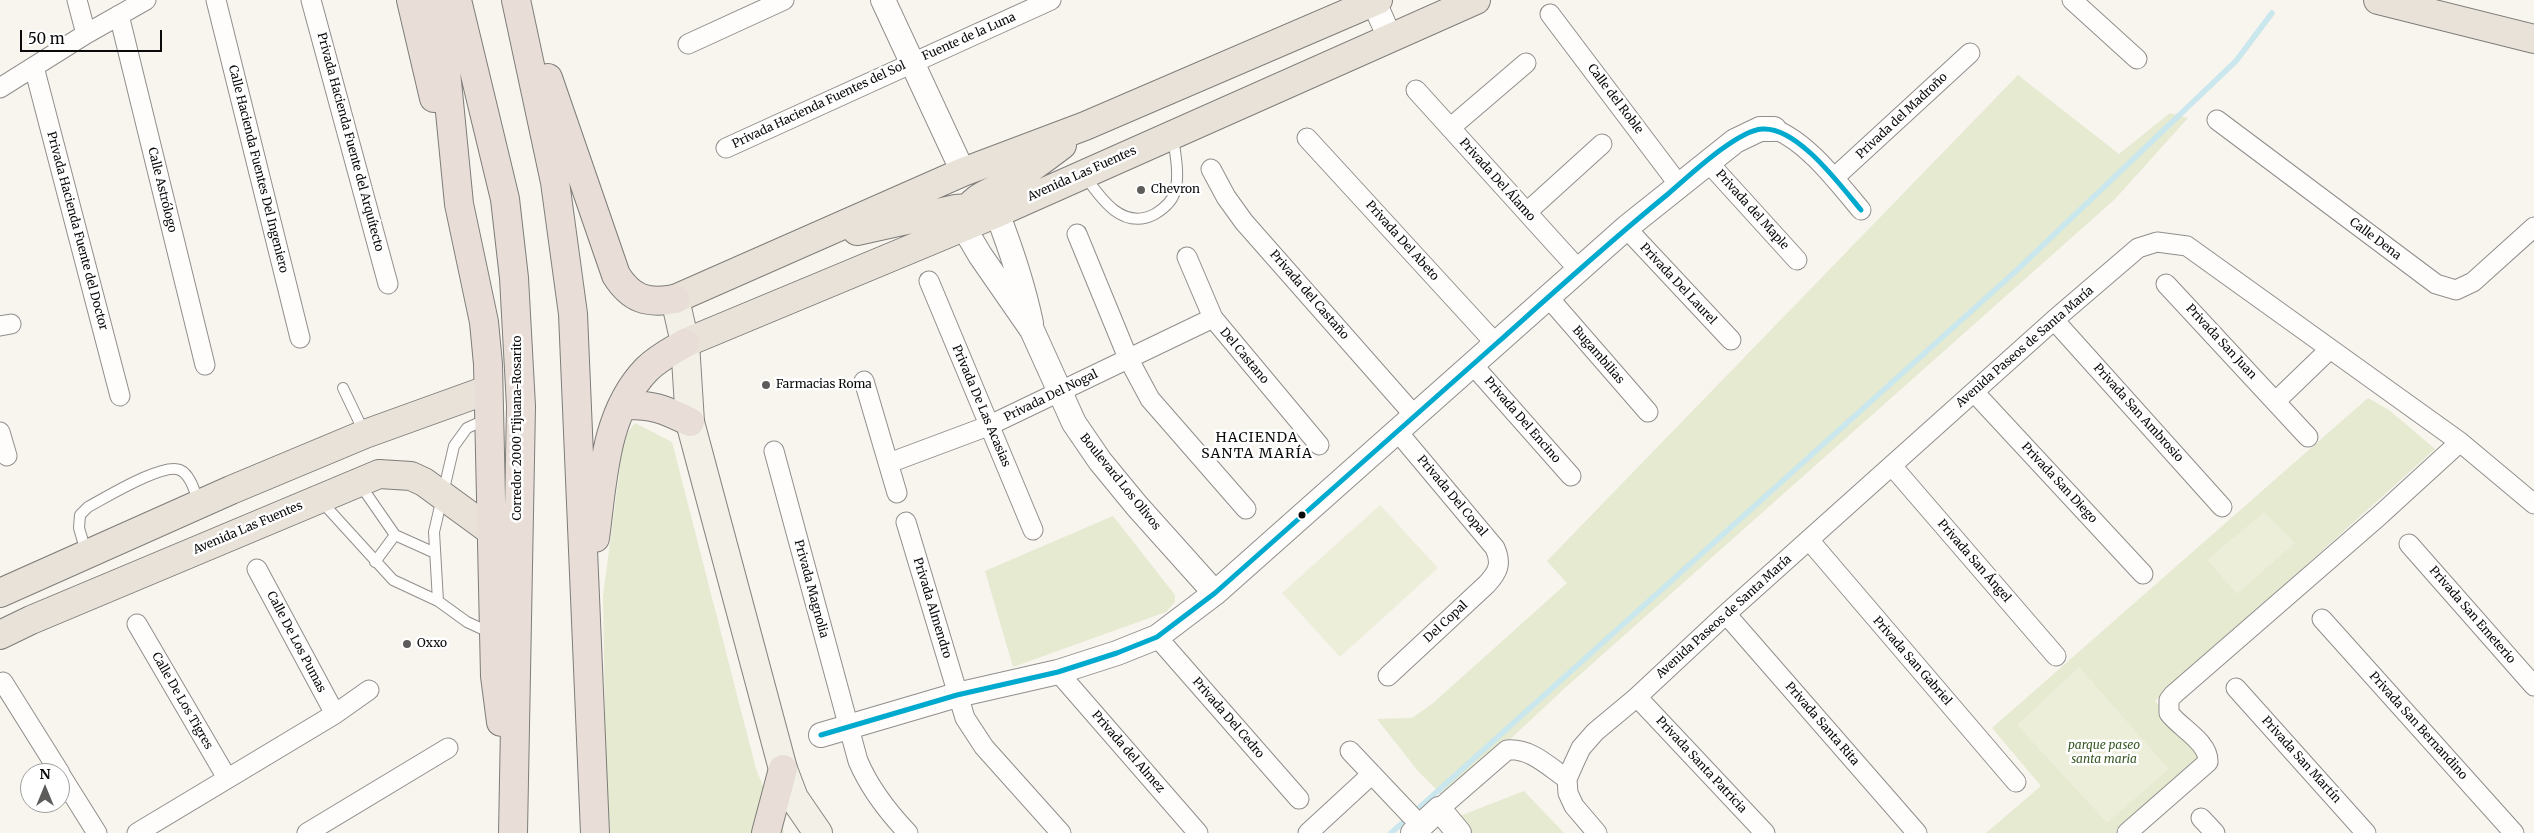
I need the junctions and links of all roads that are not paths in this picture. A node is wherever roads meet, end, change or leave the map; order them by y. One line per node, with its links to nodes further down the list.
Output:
1 (78, 0): 19 (street)
2 (146, 0): 18 (street)
3 (216, 0): 64 (street, Calle Hacienda Fuentes Del Ingeniero)
4 (311, 0): 57 (street, Privada Hacienda Fuente del Arquítecto)
5 (411, 0): 44 (highway)
6 (439, 0): 44 (highway)
7 (457, 0): 147 (highway, Corredor 2000 Tijuana-Rosarito)
8 (516, 0): 118 (highway)
9 (521, 0): 60 (highway)
10 (784, 0): 22 (street)
11 (883, 0): 25 (street)
12 (1052, 0): 25 (street, Fuente de la Luna)
13 (1375, 0): 20 (street); 31 (main road)
14 (1476, 0): 20 (main road, Avenida Las Fuentes)
15 (2072, 0): 24 (street)
16 (2378, 0): 21 (main road)
17 (1550, 14): 43 (street, Calle del Roble)
18 (118, 15): 19 (street); 71 (street, Calle Astrólogo)
19 (86, 34): 27 (street)
20 (1390, 38): 34 (main road, Avenida Las Fuentes)
21 (2534, 39)
22 (688, 44)
23 (1970, 53): 42 (street, Privada del Madroño)
24 (2137, 59)
25 (913, 62): 37 (street, Privada Hacienda Fuentes del Sol); 40 (street)
26 (1526, 63): 32 (street)
27 (34, 67): 28 (street); 77 (street, Privada Hacienda Fuente del Doctor)
28 (0, 86)
29 (1416, 90): 32 (street, Privada Del Álamo)
30 (2217, 120): 49 (street, Calle Dena)
31 (1085, 126): 40 (main road); 48 (main road)
32 (1450, 128): 46 (street, Privada Del Álamo)
33 (1774, 129): 38 (street); 42 (street)
34 (1173, 134): 41 (main road, Avenida Las Fuentes); 41 (lane)
35 (1307, 138): 67 (street, Privada Del Abeto)
36 (1602, 144): 46 (street)
37 (726, 148)
38 (1707, 161): 43 (street); 54 (street, Privada del Maple)
39 (1211, 169): 83 (street, Privada del Castaño)
40 (963, 172): 52 (main road)
41 (1083, 173): 47 (main road, Avenida Las Fuentes)
42 (1834, 178): 45 (street)
43 (1679, 185): 50 (street)
44 (459, 204): 74 (highway)
45 (1861, 210)
46 (1527, 212): 55 (street, Privada Del Álamo)
47 (997, 213): 48 (main road, Avenida Las Fuentes); 63 (street, Boulevard Los Olivos)
48 (966, 217): 52 (main road); 63 (street, Boulevard Los Olivos); 66 (main road, Avenida Las Fuentes)
49 (2534, 227)
50 (1626, 228): 55 (street); 65 (street, Privada Del Laurel)
51 (1077, 234): 69 (street)
52 (817, 238): 60 (main road)
53 (1187, 257): 61 (street, Del Castano)
54 (1797, 260)
55 (1579, 270): 59 (street)
56 (929, 281): 84 (street, Privada De Las Acasias)
57 (388, 284)
58 (2166, 284): 78 (street, Privada San Juan)
59 (1548, 298): 67 (street); 80 (street, Bugambilias)
60 (675, 299): 66 (main road)
61 (1213, 318): 69 (street, Privada Del Nogal); 89 (street, Del Castano)
62 (2054, 320): 68 (street, Avenida Paseos de Santa María); 76 (street, Avenida Paseos de Santa María); 101 (street, Privada San Ambrosio)
63 (1032, 330): 75 (street, Boulevard Los Olivos)
64 (300, 338)
65 (1731, 340)
66 (685, 343): 79 (highway); 82 (main road)
67 (1496, 344): 70 (street)
68 (2330, 349): 78 (street); 88 (street, Avenida Paseos de Santa María)
69 (1128, 358): 75 (street, Privada Del Nogal); 102 (street)
70 (1472, 364): 83 (street); 94 (street, Privada Del Encino)
71 (205, 365)
72 (864, 381): 92 (street)
73 (343, 388): 86 (lane)
74 (487, 390): 81 (highway); 86 (main road)
75 (1060, 391): 84 (street, Privada Del Nogal); 116 (street, Boulevard Los Olivos)
76 (1974, 392): 93 (street, Avenida Paseos de Santa María); 114 (street, Privada San Diego)
77 (120, 396)
78 (2276, 401): 87 (street, Privada San Juan)
79 (622, 406): 82 (highway); 118 (highway)
80 (1648, 412)
81 (489, 418): 96 (lane); 105 (highway)
82 (690, 422): 140 (main road)
83 (1406, 423): 112 (street, Privada Del Copal); 116 (street)
84 (988, 426): 92 (street, Privada Del Nogal); 104 (street, Privada De Las Acasias)
85 (0, 432): 91 (street)
86 (365, 434): 99 (main road)
87 (2308, 437)
88 (2460, 442): 100 (street, Avenida Paseos de Santa María); 166 (street)
89 (1319, 445)
90 (774, 451): 135 (street, Privada Magnolia)
91 (8, 456)
92 (889, 463): 97 (street)
93 (1892, 466): 107 (street, Avenida Paseos de Santa María); 125 (street, Privada San Ángel)
94 (1571, 476)
95 (358, 482): 96 (main road, Avenida Las Fuentes); 98 (main road, Avenida Las Fuentes); 106 (lane)
96 (442, 494): 105 (main road, Avenida Las Fuentes); 109 (lane)
97 (896, 494)
98 (318, 498): 111 (lane); 123 (main road, Avenida Las Fuentes)
99 (200, 504): 110 (main road); 110 (lane)
100 (2534, 504)
101 (2222, 507)
102 (1246, 509)
103 (906, 522): 132 (street, Privada Almendro)
104 (1033, 530)
105 (490, 531): 122 (highway)
106 (395, 535): 109 (lane); 111 (lane)
107 (1809, 540): 119 (street, Avenida Paseos de Santa María); 144 (street, Privada San Gabriel)
108 (2409, 544): 129 (street, Privada San Emeterio)
109 (435, 553): 117 (lane)
110 (87, 554): 115 (main road)
111 (375, 562): 117 (lane)
112 (1499, 564): 127 (street, Del Copal)
113 (257, 569): 134 (street, Calle De Los Pumas)
114 (2143, 574)
115 (0, 592)
116 (1215, 593): 124 (street)
117 (438, 601): 122 (lane)
118 (586, 607): 155 (highway)
119 (1726, 614): 133 (street, Avenida Paseos de Santa María); 165 (street, Privada Santa Rita)
120 (2322, 619): 169 (street, Privada San Bernandino)
121 (137, 624): 141 (street, Calle De Los Tigres)
122 (494, 634): 147 (highway)
123 (0, 635)
124 (1157, 636): 126 (street); 146 (street, Privada Del Cedro)
125 (2056, 656)
126 (1058, 672): 132 (street); 160 (street, Privada del Almez)
127 (1388, 676)
128 (3, 682): 139 (street)
129 (2534, 686)
130 (2236, 688): 168 (street, Privada San Martín)
131 (370, 690): 134 (street)
132 (957, 695): 135 (street); 159 (street, Privada Almendro)
133 (1638, 697): 142 (street, Avenida Paseos de Santa María); 164 (street, Privada Santa Patricia)
134 (335, 714): 141 (street)
135 (847, 727): 136 (street); 158 (street, Privada Magnolia)
136 (821, 735)
137 (448, 748): 153 (street)
138 (1350, 752): 143 (street)
139 (54, 763)
140 (783, 768): 156 (highway); 157 (main road)
141 (227, 778): 152 (street)
142 (1567, 779): 148 (street); 163 (street)
143 (1378, 780): 150 (street); 161 (street)
144 (2016, 782)
145 (70, 789): 151 (street)
146 (1299, 799)
147 (512, 803): 154 (highway, Corredor 2000 Tijuana-Rosarito)
148 (1439, 809): 150 (street); 162 (street)
149 (2201, 818): 167 (street)
150 (1416, 826)
151 (97, 833)
152 (137, 833)
153 (306, 833)
154 (512, 833)
155 (595, 833)
156 (766, 833)
157 (818, 833)
158 (908, 833)
159 (1061, 833)
160 (1198, 833)
161 (1308, 833)
162 (1459, 833)
163 (1597, 833)
164 (1764, 833)
165 (1918, 833)
166 (2127, 833)
167 (2215, 833)
168 (2366, 833)
169 (2514, 833)

